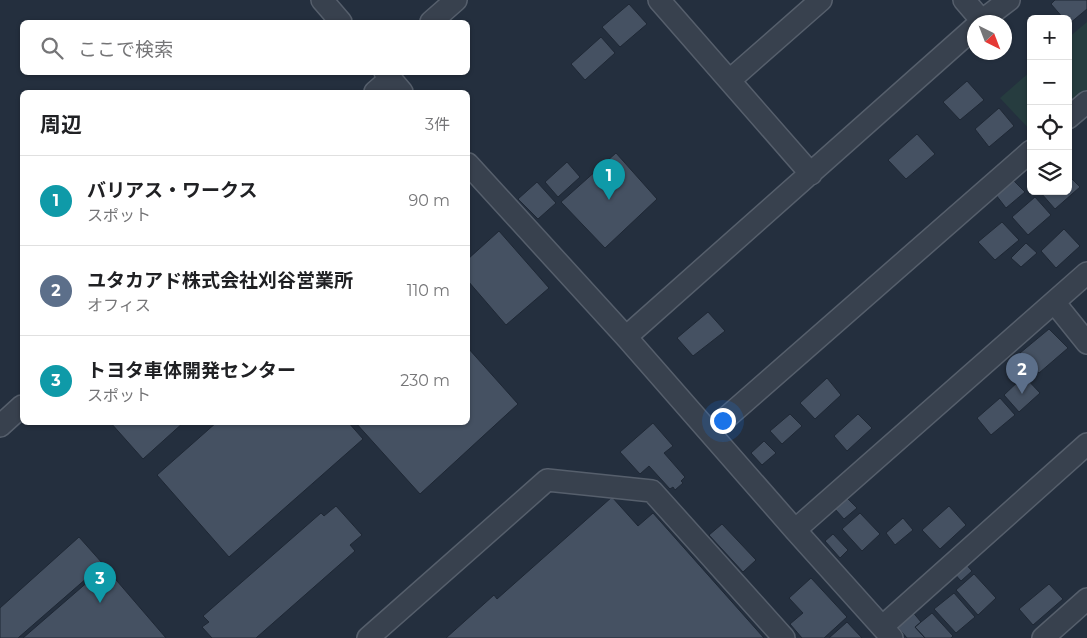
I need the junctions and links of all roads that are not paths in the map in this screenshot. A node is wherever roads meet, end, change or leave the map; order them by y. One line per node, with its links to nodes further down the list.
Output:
1 (322, 0): 9 (street)
2 (456, 0): 10 (street)
3 (659, 0): 12 (street)
4 (820, 0): 12 (street)
5 (964, 0): 7 (street)
6 (1008, 0): 8 (street)
7 (973, 15)
8 (990, 15)
9 (339, 20)
10 (433, 20)
11 (967, 35): 17 (street)
12 (730, 80): 17 (street)
13 (1087, 102): 14 (street)
14 (1072, 115)
15 (1027, 155): 24 (street)
16 (470, 166): 20 (street)
17 (811, 174): 20 (street)
18 (1087, 273): 19 (street)
19 (1054, 302): 21 (street); 26 (street)
20 (626, 337): 24 (street)
21 (1087, 342)
22 (20, 408): 23 (street)
23 (0, 426)
24 (710, 432): 26 (street)
25 (1087, 444): 28 (street)
26 (795, 530): 28 (street)
27 (1087, 599): 31 (street)
28 (887, 632)
29 (368, 638): 30 (street)
30 (784, 638)
31 (1043, 638)

